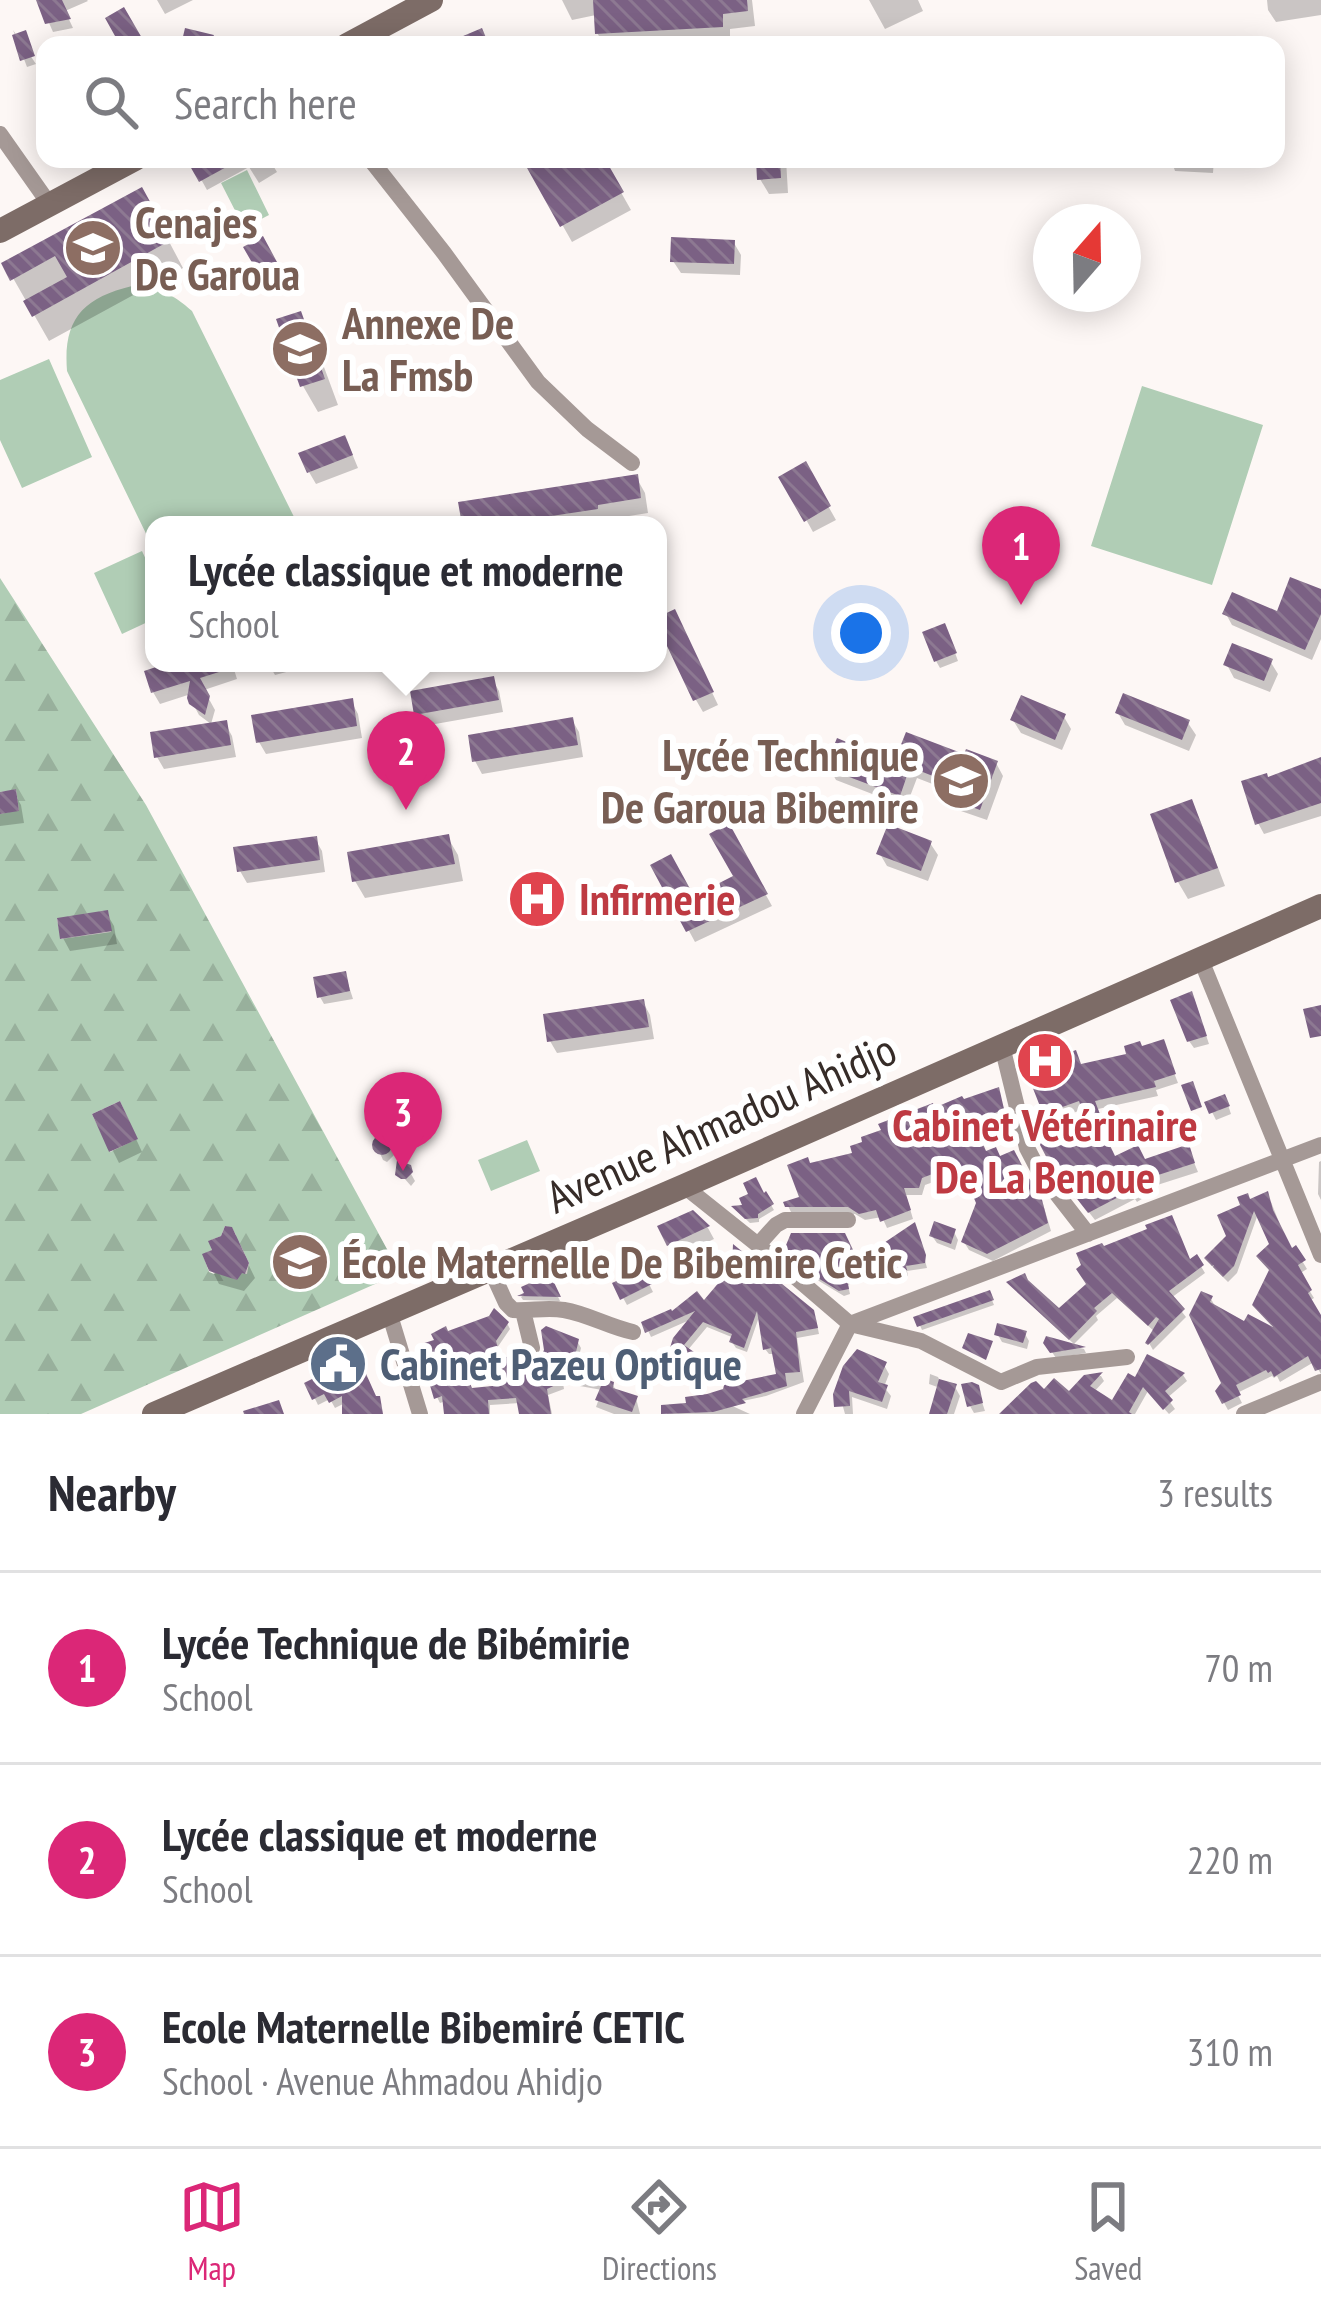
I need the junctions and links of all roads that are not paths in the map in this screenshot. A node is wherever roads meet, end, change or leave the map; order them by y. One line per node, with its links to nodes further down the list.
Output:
1 (431, 0): 2 (main road)
2 (364, 36)
3 (0, 134): 6 (street)
4 (118, 168): 6 (main road)
5 (377, 168): 8 (street)
6 (50, 205): 7 (main road)
7 (0, 232)
8 (632, 463)
9 (1321, 906): 10 (main road, Avenue Ahmadou Ahidjo)
10 (1201, 960): 11 (main road, Avenue Ahmadou Ahidjo); 13 (street)
11 (1002, 1046): 14 (main road, Avenue Ahmadou Ahidjo); 16 (street)
12 (1321, 1145): 13 (street)
13 (1282, 1162): 16 (street); 18 (street)
14 (684, 1186): 17 (street); 19 (main road, Avenue Ahmadou Ahidjo)
15 (848, 1220): 17 (street)
16 (1088, 1234): 22 (street)
17 (758, 1244): 22 (street)
18 (1321, 1256)
19 (490, 1268): 20 (street); 21 (main road, Avenue Ahmadou Ahidjo)
20 (524, 1311): 23 (street); 24 (street)
21 (389, 1312): 27 (main road, Avenue Ahmadou Ahidjo); 28 (street)
22 (850, 1324): 25 (street); 29 (street)
23 (633, 1331)
24 (532, 1348)
25 (1126, 1357)
26 (1321, 1382): 30 (street)
27 (154, 1414)
28 (420, 1414)
29 (804, 1414)
30 (1244, 1414)

